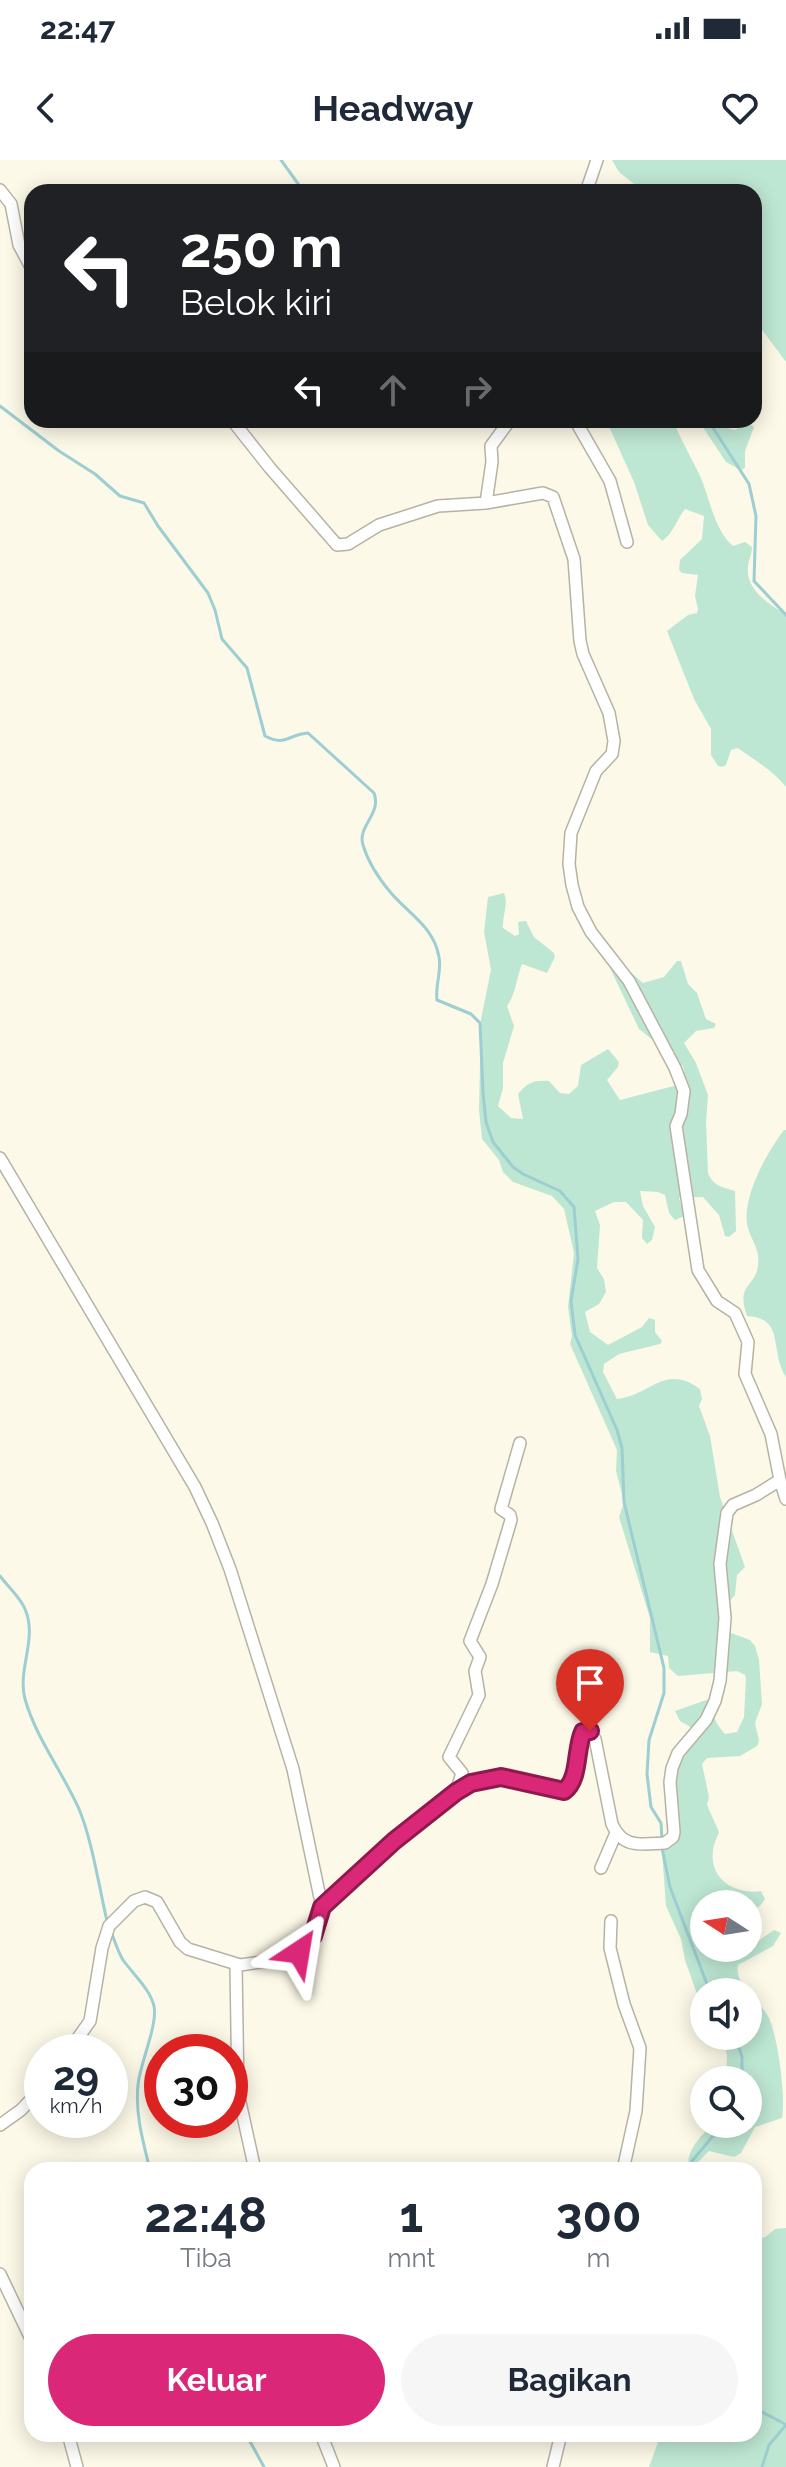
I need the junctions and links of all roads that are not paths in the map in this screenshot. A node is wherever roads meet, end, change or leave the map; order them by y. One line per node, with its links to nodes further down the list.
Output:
1 (597, 160): 2 (street)
2 (589, 184)
3 (0, 190): 4 (street)
4 (24, 254)
5 (238, 428): 8 (street)
6 (504, 428): 8 (street)
7 (580, 428): 9 (street)
8 (486, 503): 12 (street)
9 (627, 542)
10 (0, 1158): 17 (street)
11 (520, 1443): 14 (street)
12 (780, 1480): 13 (street); 15 (street)
13 (786, 1499)
14 (456, 1792): 15 (street); 17 (street)
15 (616, 1833): 16 (street)
16 (601, 1868)
17 (322, 1907): 19 (street)
18 (611, 1921): 24 (street)
19 (236, 1965): 20 (street); 23 (street)
20 (81, 2034)
21 (24, 2107): 22 (street)
22 (0, 2125)
23 (253, 2162)
24 (625, 2162)
25 (0, 2274): 26 (street)
26 (24, 2324)
27 (70, 2442): 30 (street)
28 (324, 2442): 31 (street)
29 (559, 2442): 32 (street)
30 (77, 2467)
31 (334, 2467)
32 (553, 2467)

